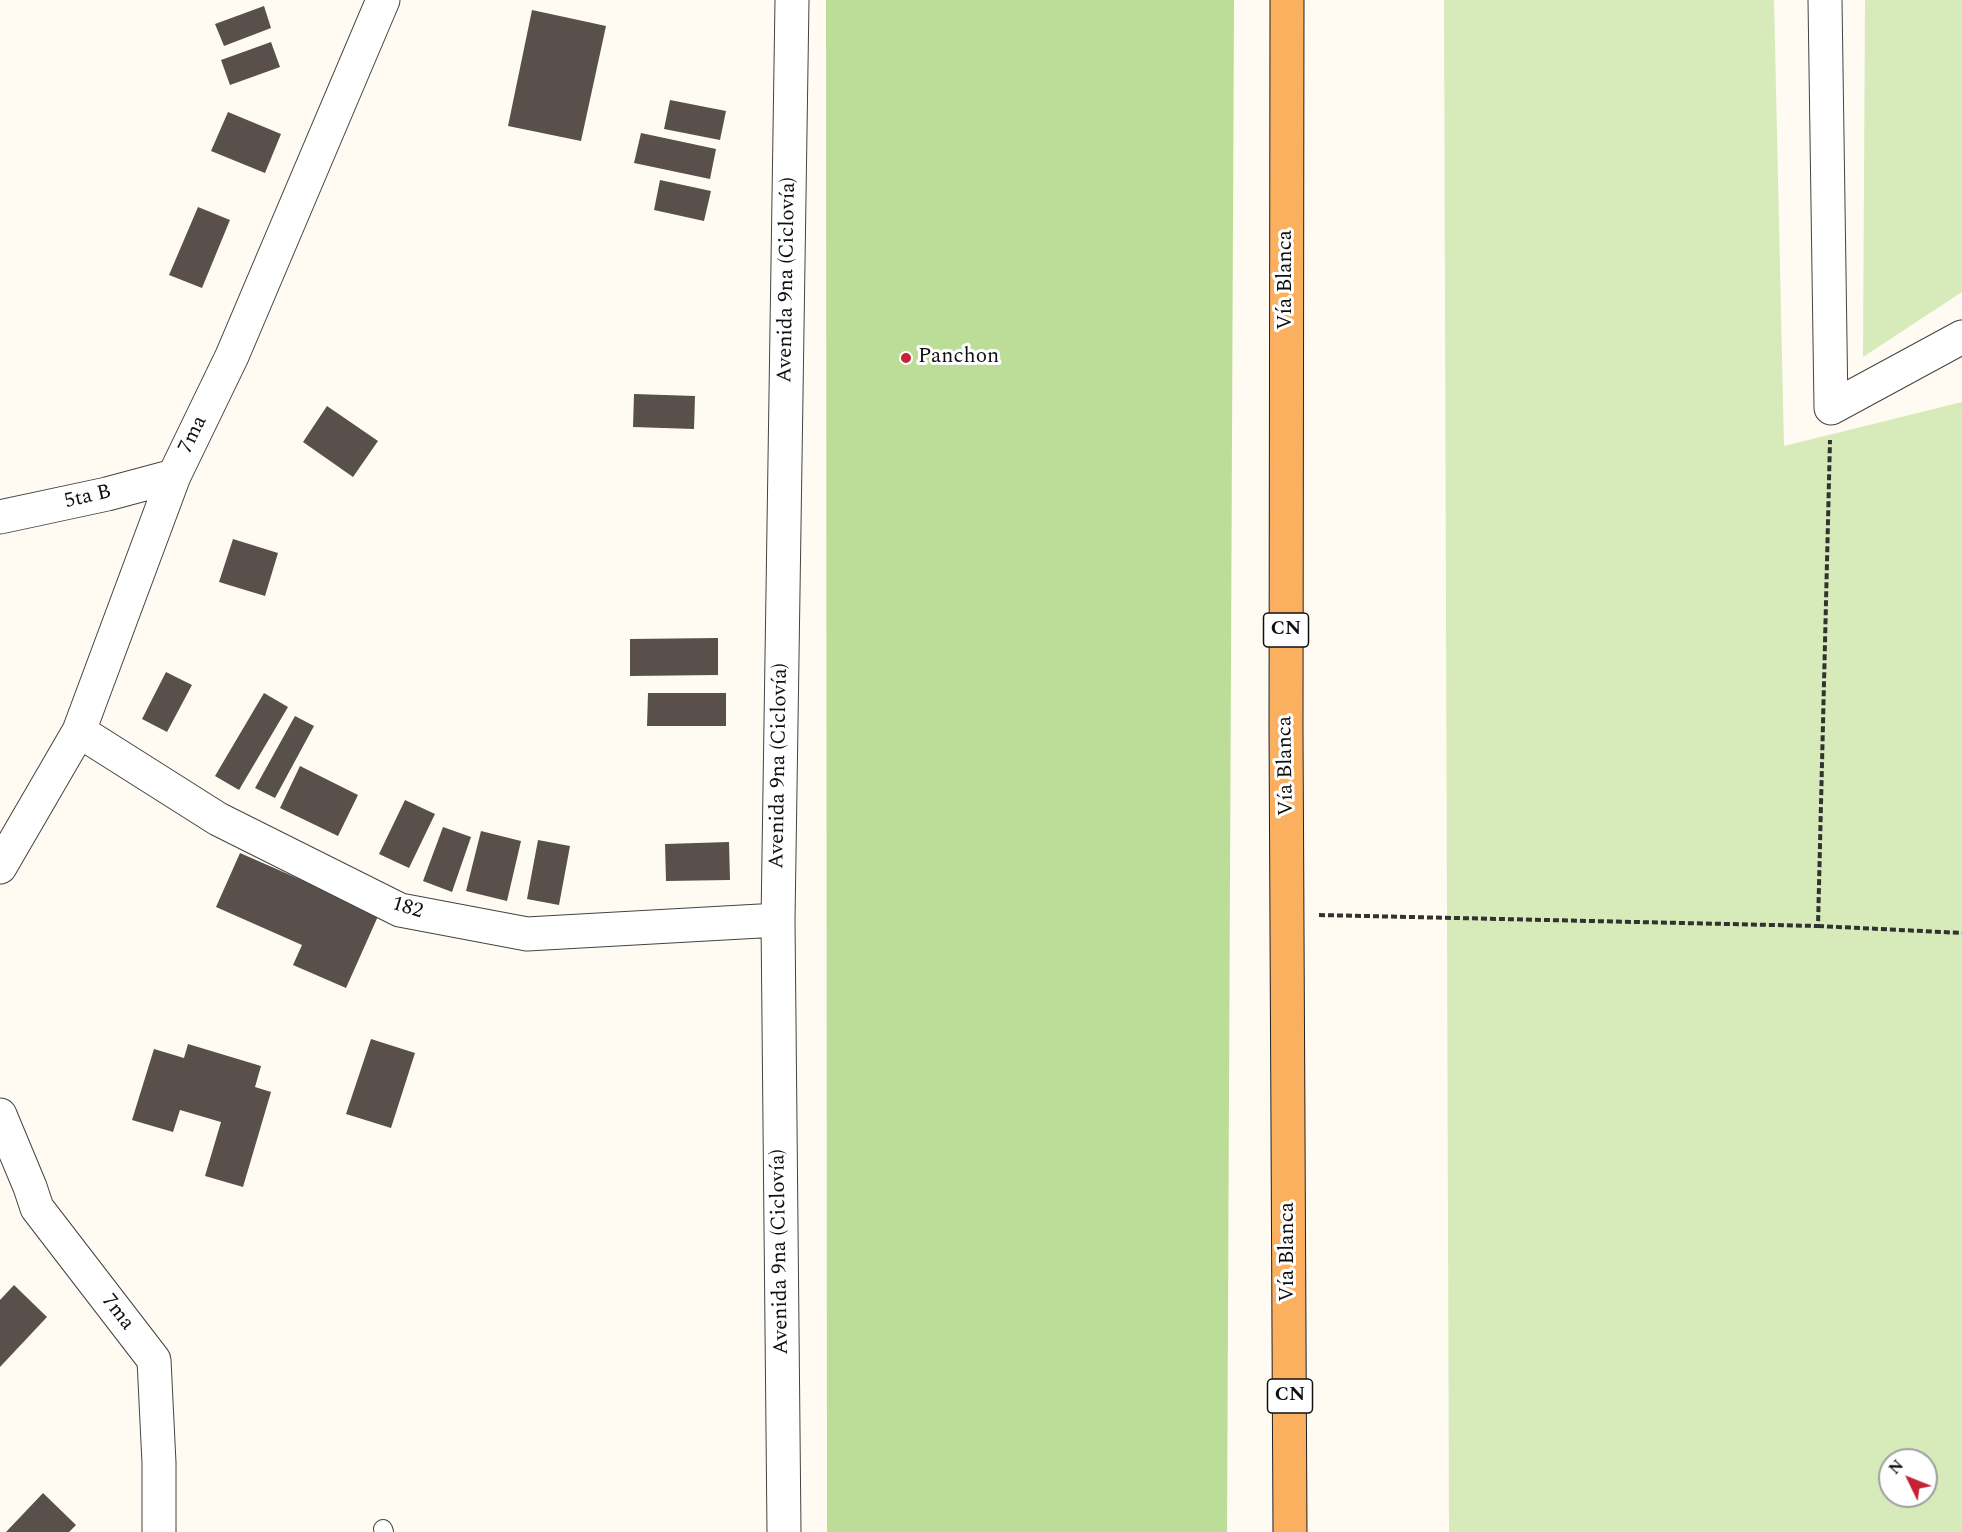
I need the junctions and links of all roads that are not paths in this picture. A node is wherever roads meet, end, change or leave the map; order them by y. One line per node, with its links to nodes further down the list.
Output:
1 (383, 0): 6 (street, 7ma)
2 (792, 0): 10 (street, Avenida 9na (Ciclovía))
3 (1287, 0): 14 (highway, Vía Blanca / CN)
4 (1825, 0): 5 (street)
5 (1962, 337)
6 (174, 476): 7 (street, 5ta B); 8 (street, 7ma)
7 (0, 517)
8 (79, 731): 9 (street, 7ma); 10 (street, 182)
9 (0, 867)
10 (778, 920): 13 (street, Avenida 9na (Ciclovía))
11 (0, 1115): 12 (street, 7ma)
12 (159, 1532)
13 (784, 1532)
14 (1290, 1532)

